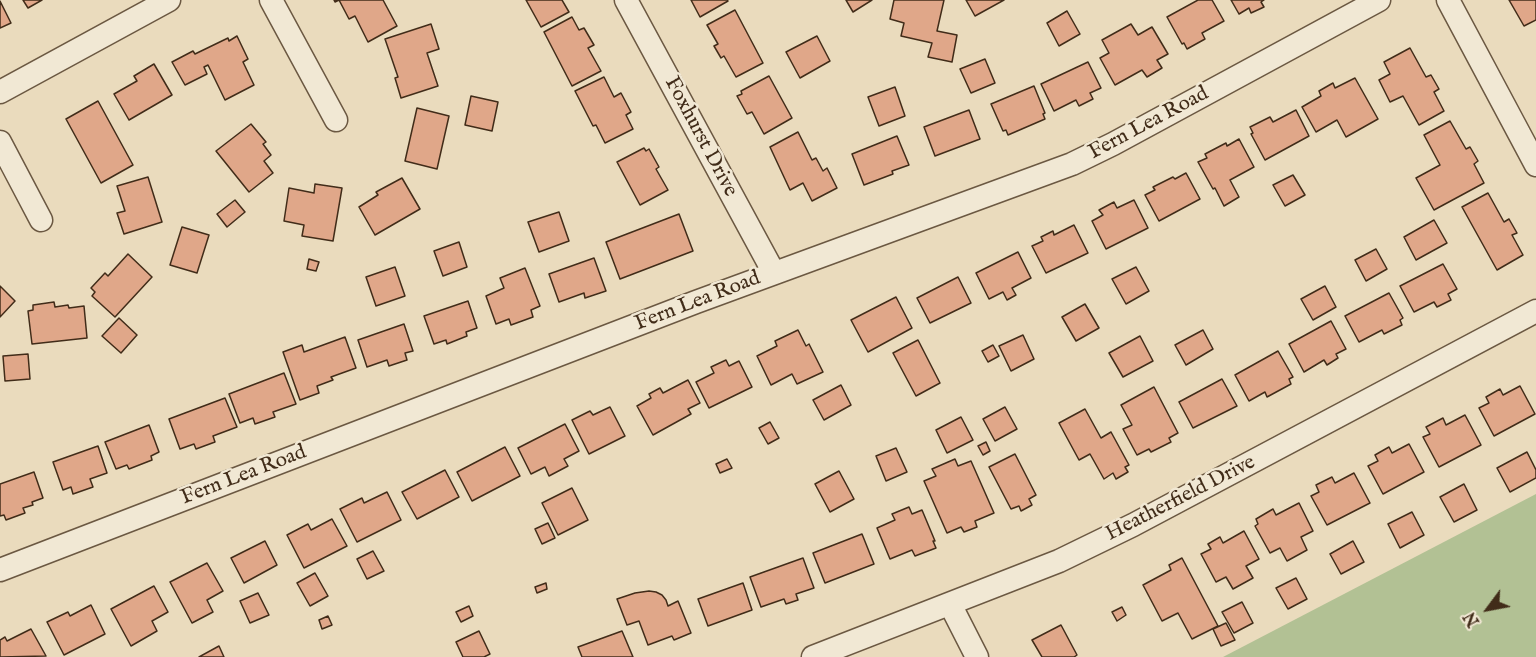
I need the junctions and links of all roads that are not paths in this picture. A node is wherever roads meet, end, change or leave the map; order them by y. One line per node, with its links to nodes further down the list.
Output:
1 (169, 0): 6 (street)
2 (271, 0): 7 (street)
3 (626, 0): 11 (street, Foxhurst Drive)
4 (1379, 0): 11 (street, Fern Lea Road)
5 (1448, 0): 9 (street)
6 (0, 92)
7 (336, 120)
8 (0, 142): 10 (street)
9 (1536, 165)
10 (40, 220)
11 (774, 273): 13 (street, Fern Lea Road)
12 (1536, 311): 14 (street, Heatherfield Drive)
13 (0, 570)
14 (950, 604): 15 (street, Heatherfield Drive); 16 (street)
15 (813, 657)
16 (977, 657)

